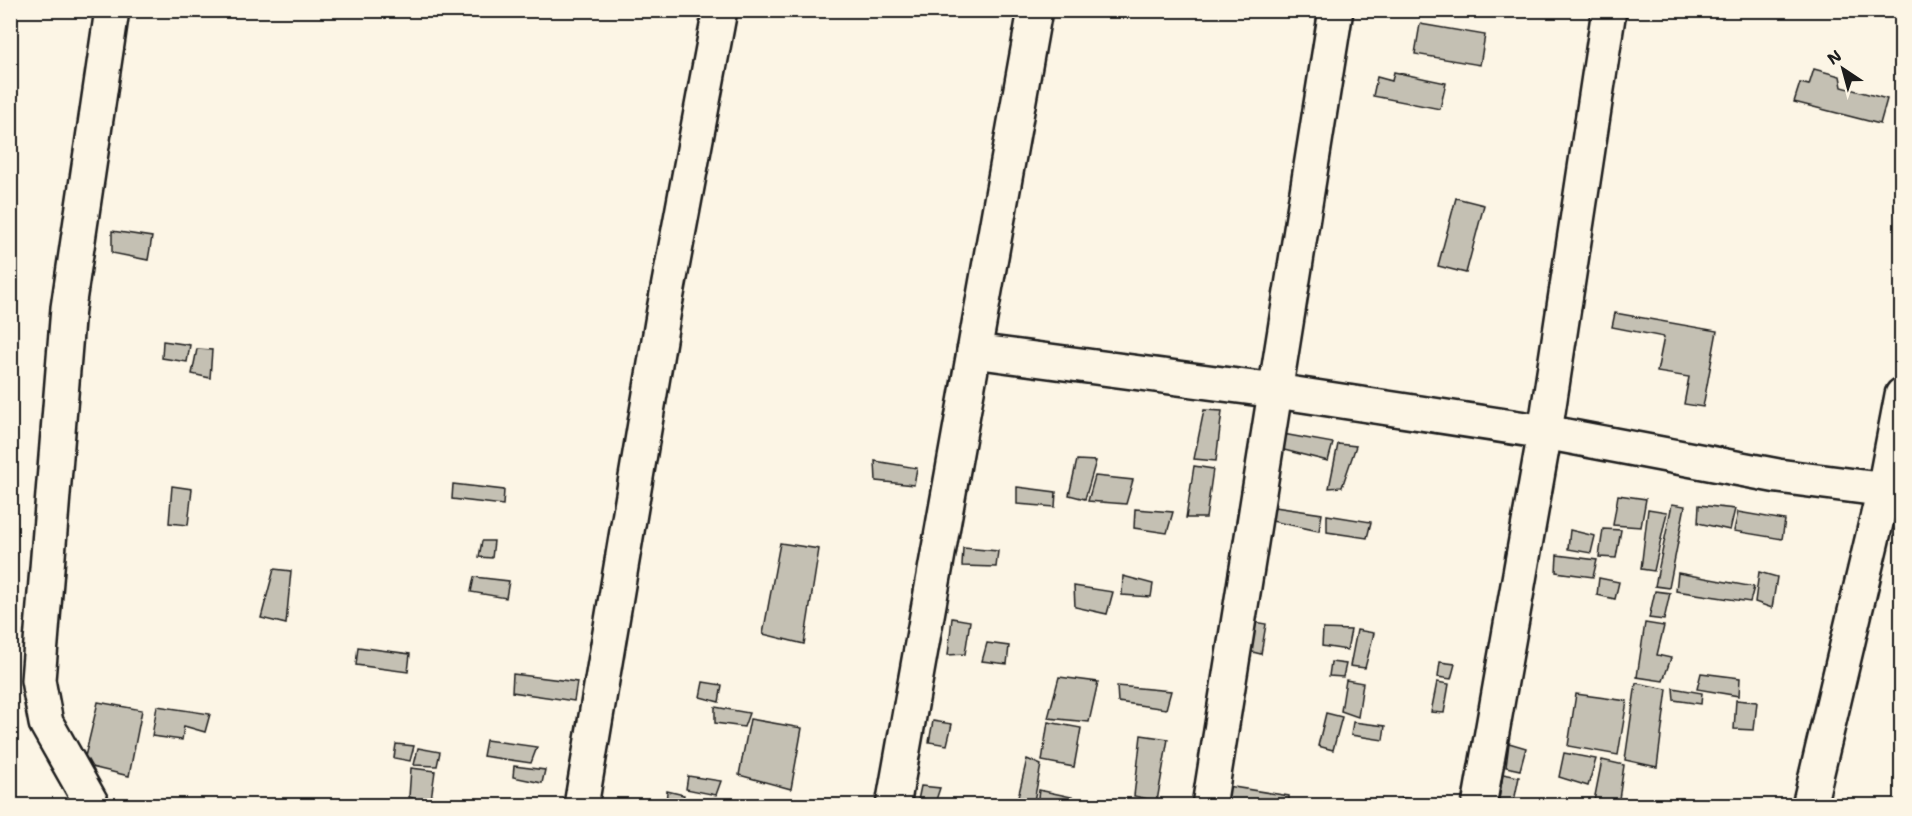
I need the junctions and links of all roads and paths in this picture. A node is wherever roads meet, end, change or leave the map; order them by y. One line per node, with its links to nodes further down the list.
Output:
1 (112, 10): 11 (street)
2 (720, 10): 12 (street)
3 (1035, 10): 6 (street)
4 (1336, 10): 7 (street)
5 (1609, 10): 9 (street)
6 (974, 351): 7 (street); 13 (street)
7 (1276, 391): 9 (street); 14 (street)
8 (1902, 395): 10 (street)
9 (1545, 432): 10 (street); 15 (street)
10 (1893, 490): 16 (street)
11 (93, 806)
12 (581, 806)
13 (893, 806)
14 (1209, 806)
15 (1479, 806)
16 (1809, 806)

